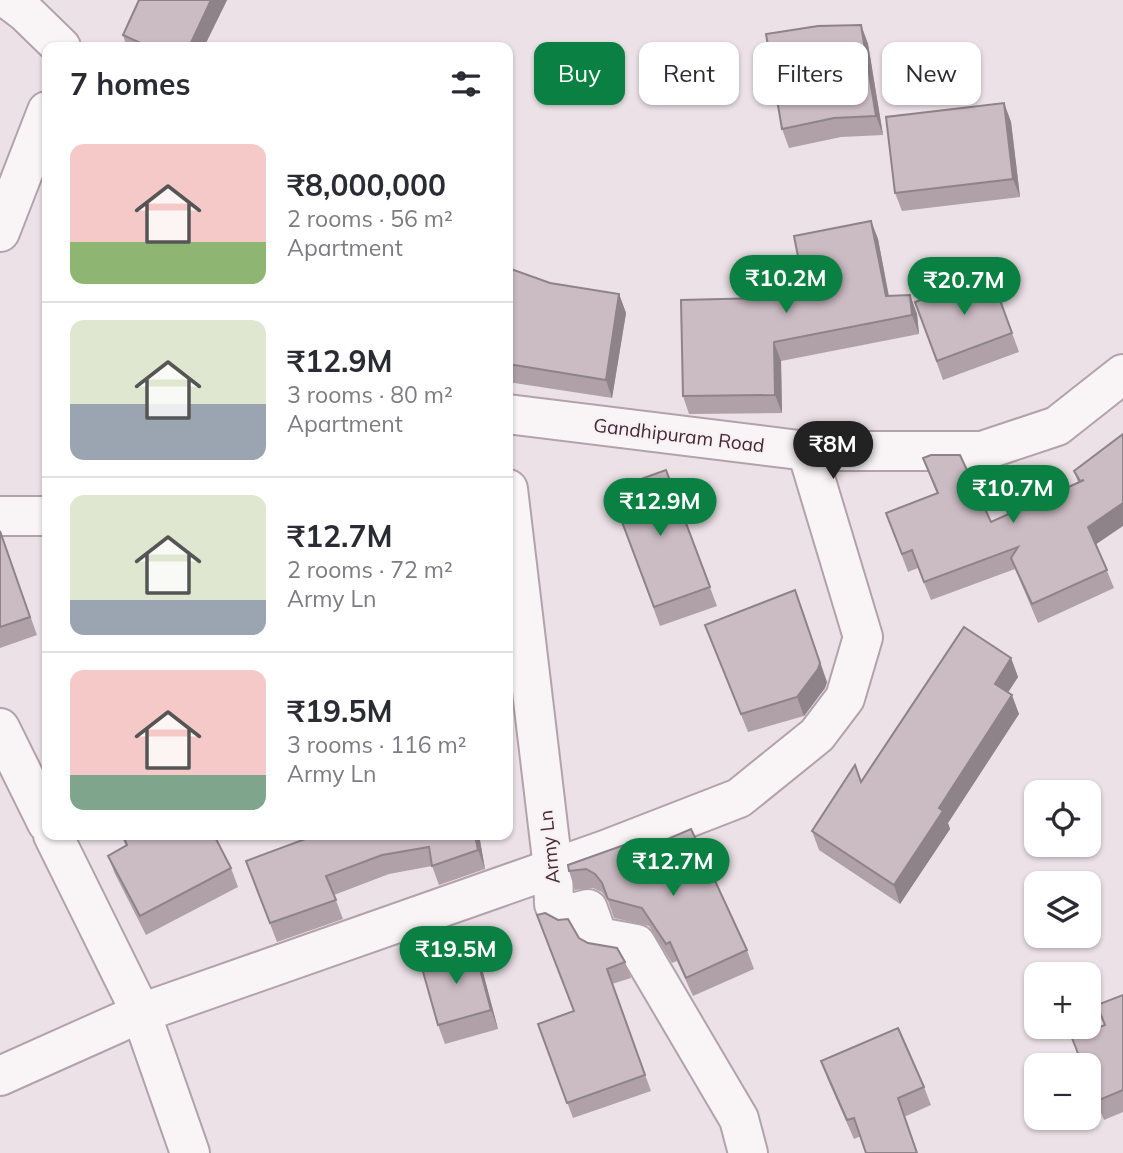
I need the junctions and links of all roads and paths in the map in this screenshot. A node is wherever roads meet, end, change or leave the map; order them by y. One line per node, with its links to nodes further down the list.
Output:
1 (9, 0): 2 (street)
2 (56, 42)
3 (42, 124): 4 (street)
4 (0, 232)
5 (1123, 374): 7 (street, Gandhipuram Road)
6 (513, 415): 7 (street, Gandhipuram Road)
7 (807, 451): 14 (street)
8 (0, 516): 9 (street)
9 (42, 516)
10 (513, 531): 14 (street, Army Ln)
11 (0, 728): 12 (street)
12 (42, 813)
13 (55, 840): 15 (street)
14 (553, 868): 15 (street); 18 (street, Army Ln)
15 (141, 1013): 16 (street); 17 (street)
16 (0, 1076)
17 (190, 1153)
18 (748, 1153)

